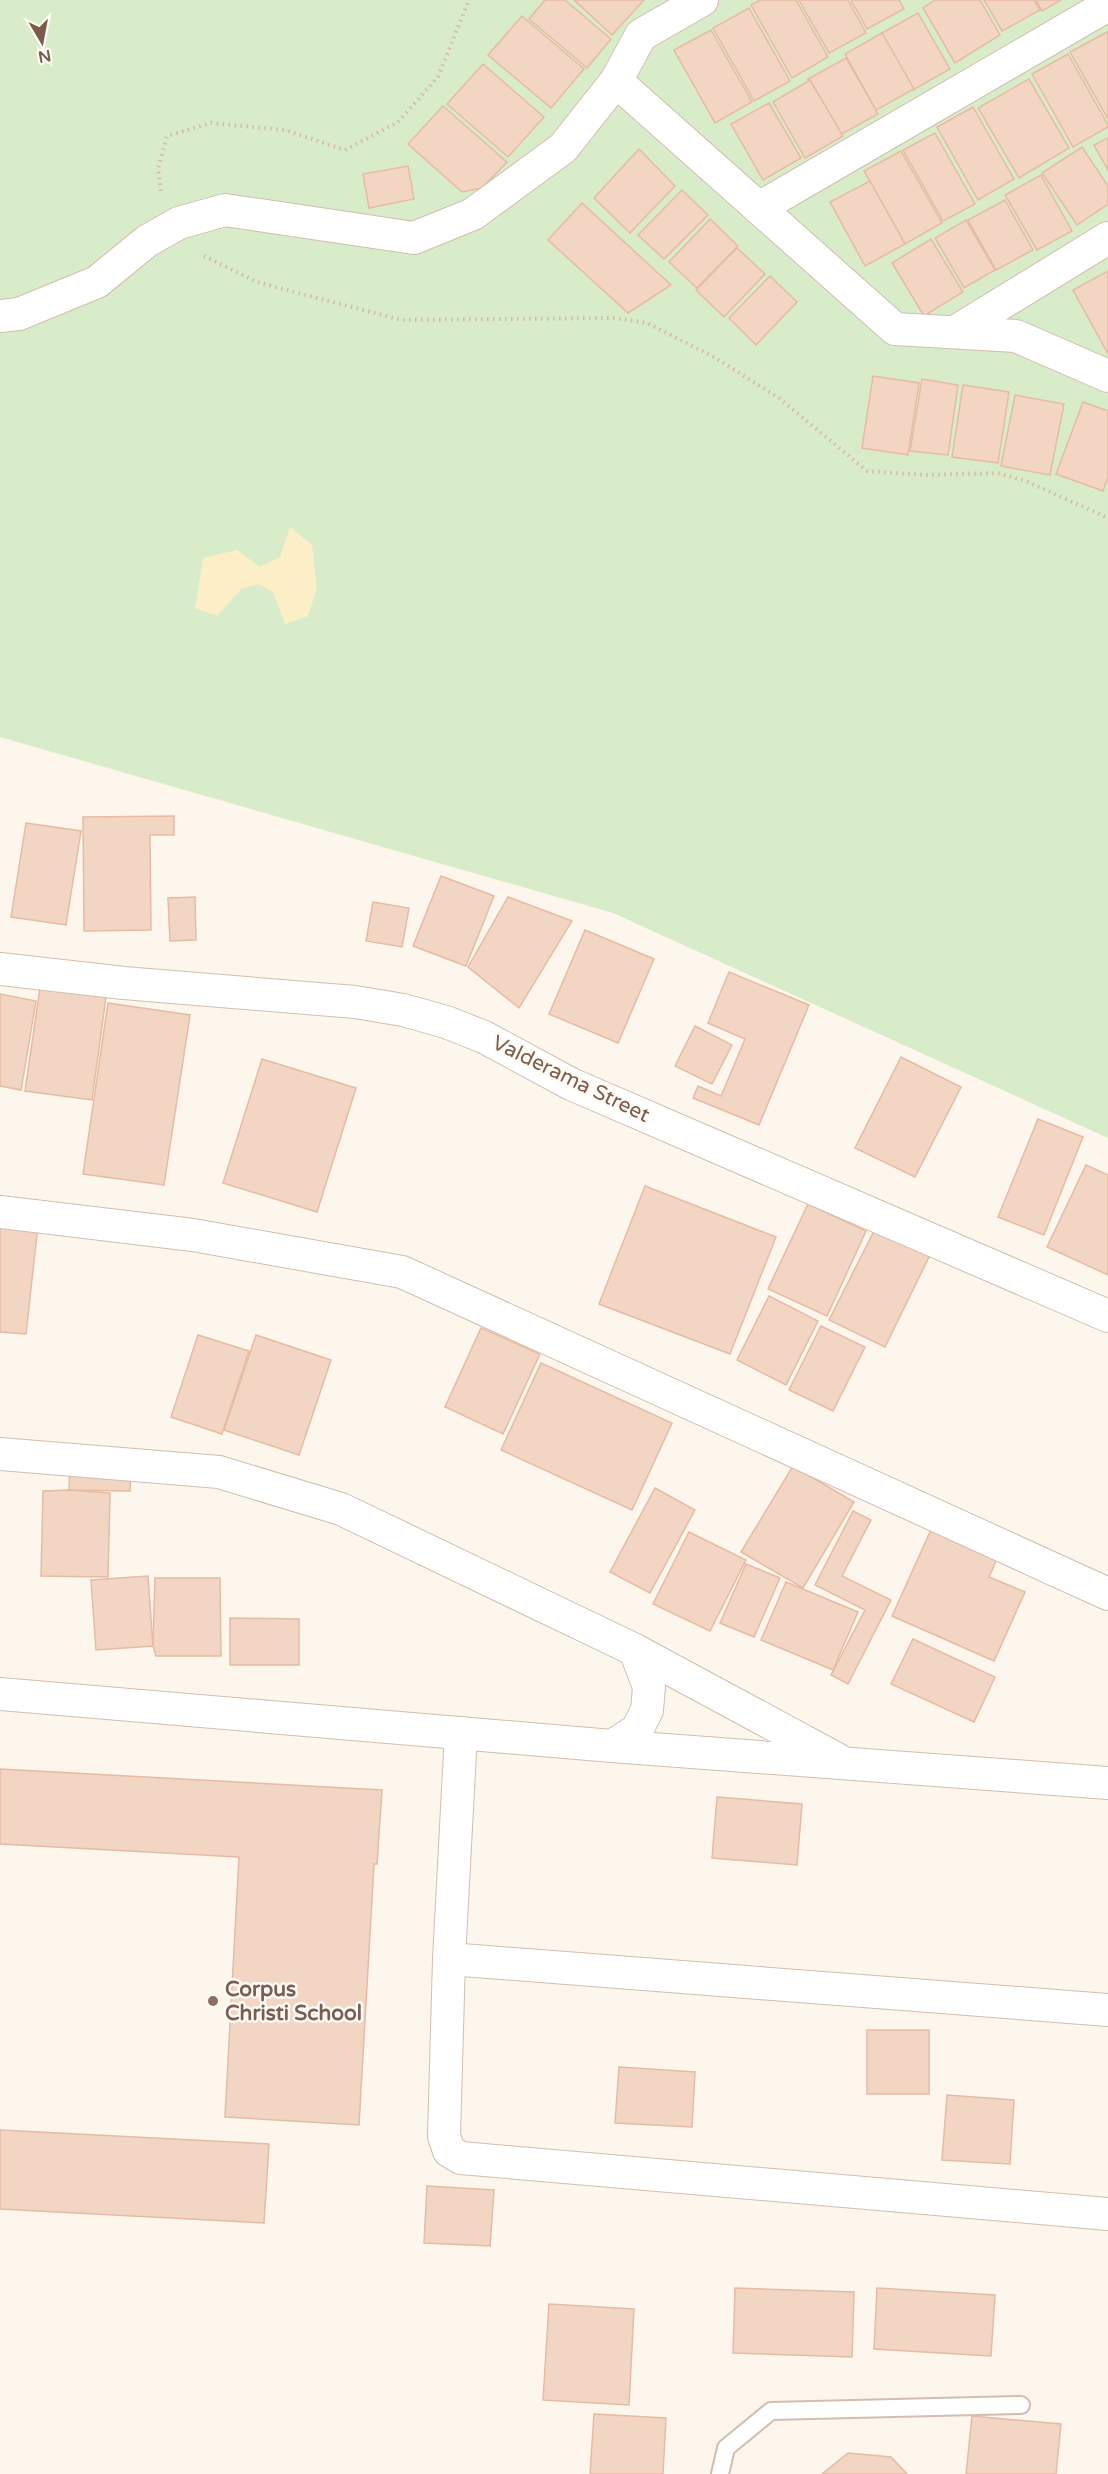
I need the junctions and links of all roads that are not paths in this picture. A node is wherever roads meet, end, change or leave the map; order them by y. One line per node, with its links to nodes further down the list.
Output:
1 (702, 0): 3 (street)
2 (1108, 5): 4 (street)
3 (616, 81): 4 (street); 6 (street)
4 (759, 208): 7 (street)
5 (1108, 238): 7 (street)
6 (0, 316)
7 (955, 332): 8 (street)
8 (1108, 376)
9 (0, 969): 11 (street, Valderama Street)
10 (0, 1212): 13 (street)
11 (1108, 1316)
12 (0, 1454): 14 (street)
13 (1108, 1594)
14 (635, 1650): 17 (street); 18 (street)
15 (0, 1694): 16 (street)
16 (461, 1733): 17 (street); 20 (street)
17 (612, 1746): 18 (street)
18 (848, 1765): 19 (street)
19 (1108, 1783)
20 (449, 1959): 21 (street); 22 (street)
21 (1108, 2010)
22 (1108, 2214)
23 (1021, 2404): 24 (lane)
24 (720, 2474)

